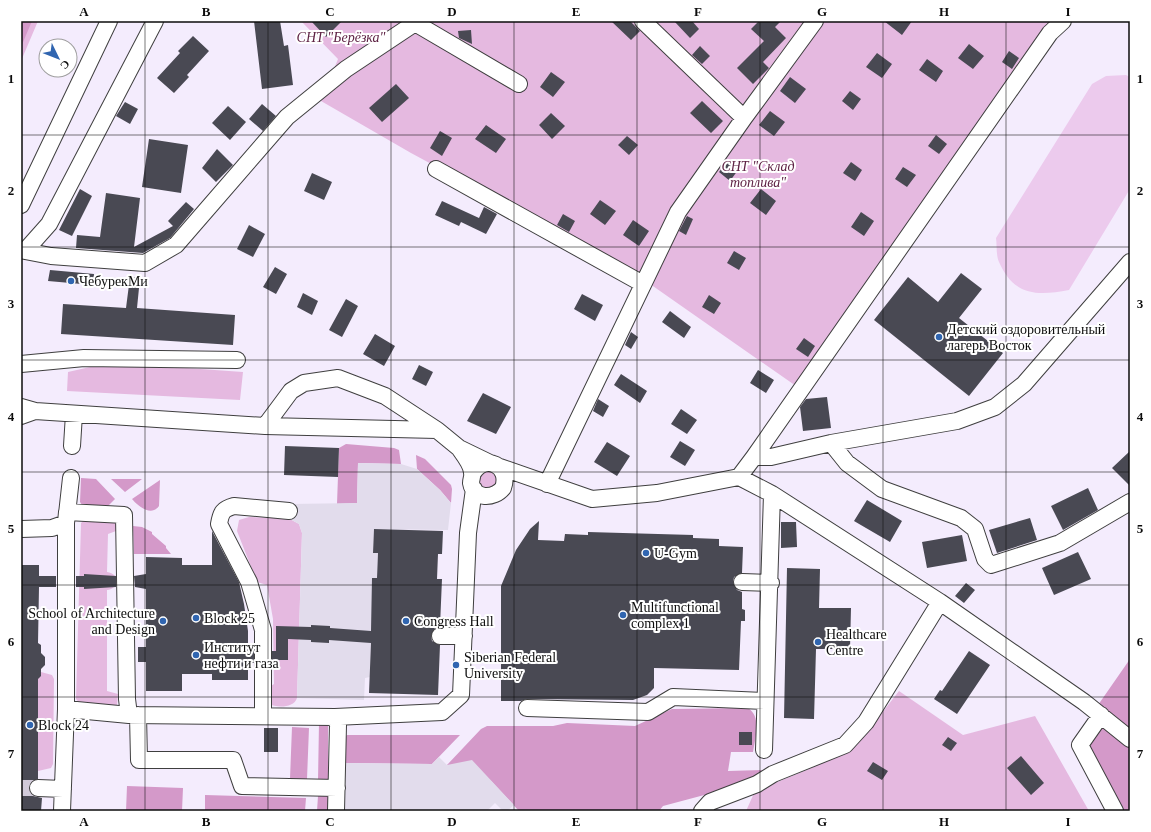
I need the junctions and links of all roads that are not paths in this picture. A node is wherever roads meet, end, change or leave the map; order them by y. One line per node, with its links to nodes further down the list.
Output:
1 (109, 21): 10 (street)
2 (155, 21): 11 (street)
3 (643, 21): 8 (street)
4 (815, 21): 8 (street)
5 (1063, 21): 23 (street)
6 (417, 22): 7 (street); 11 (street)
7 (519, 84)
8 (744, 118): 13 (street)
9 (436, 169): 13 (street)
10 (21, 205)
11 (22, 251)
12 (1130, 262): 20 (street)
13 (643, 284): 29 (street)
14 (237, 360): 15 (street)
15 (21, 364)
16 (26, 412): 17 (street)
17 (74, 414): 18 (street); 21 (street)
18 (265, 426): 19 (street); 19 (street)
19 (437, 430): 22 (street)
20 (831, 443): 23 (street); 34 (street)
21 (72, 446)
22 (459, 448): 24 (street); 25 (street)
23 (754, 457): 26 (street)
24 (495, 465): 25 (street); 28 (street); 30 (street)
25 (472, 473): 31 (street)
26 (739, 477): 29 (street); 32 (street)
27 (71, 478): 37 (street)
28 (530, 479): 29 (street); 30 (street)
29 (547, 484)
30 (503, 488): 33 (street)
31 (474, 489): 33 (street); 36 (street)
32 (772, 494): 40 (street); 41 (street)
33 (489, 497): 36 (street)
34 (1130, 502)
35 (289, 511): 48 (street)
36 (470, 513): 43 (street)
37 (67, 518): 38 (street); 46 (street); 47 (street)
38 (21, 529)
39 (742, 582): 40 (street)
40 (771, 583): 44 (street)
41 (940, 602): 49 (street); 58 (street)
42 (440, 636): 43 (street)
43 (464, 636): 50 (street)
44 (765, 700): 45 (street); 52 (street)
45 (527, 708)
46 (66, 709): 47 (street); 55 (street)
47 (134, 715): 48 (street); 54 (street)
48 (263, 716): 50 (street)
49 (1101, 716): 51 (street); 59 (street)
50 (335, 717): 54 (street)
51 (1130, 739)
52 (764, 750)
53 (38, 788): 55 (street)
54 (337, 788): 57 (street)
55 (63, 789): 56 (street)
56 (62, 811)
57 (336, 811)
58 (702, 811)
59 (1115, 811)

